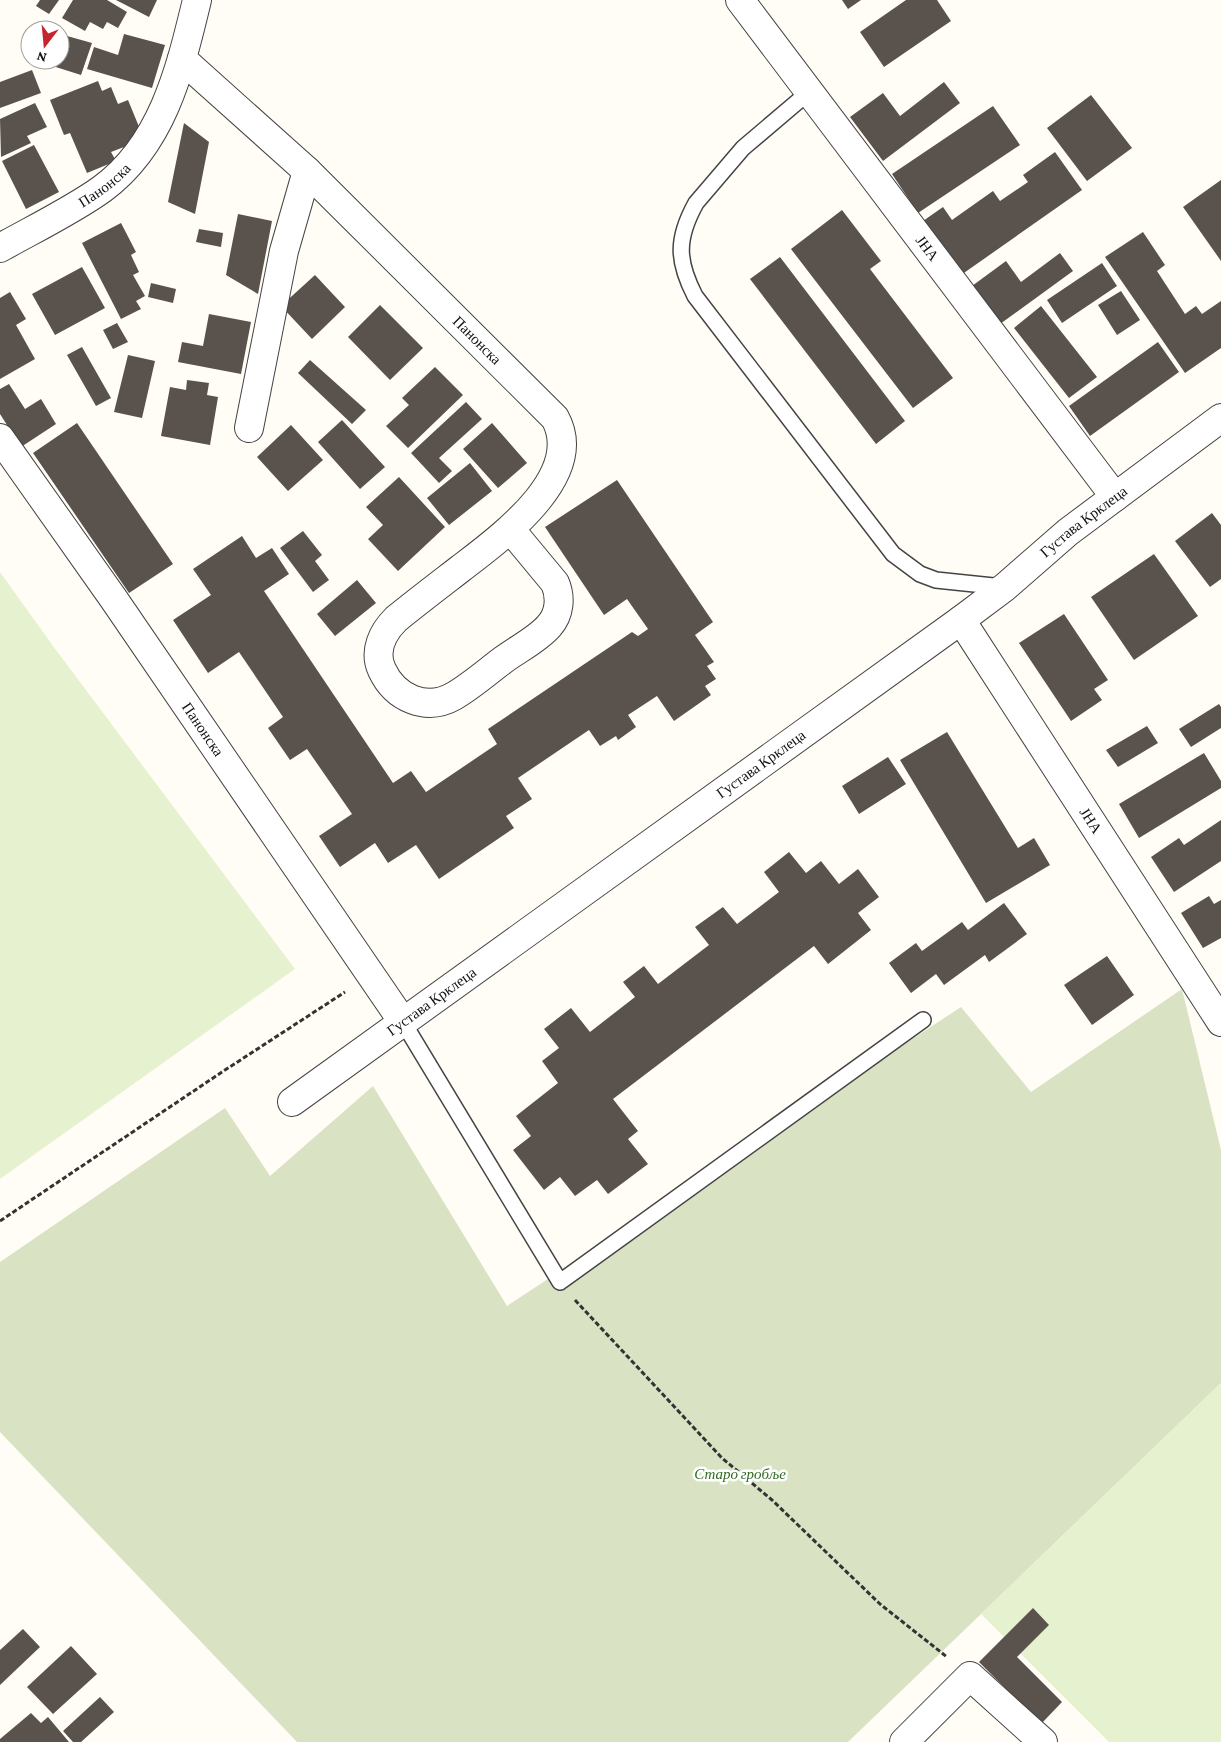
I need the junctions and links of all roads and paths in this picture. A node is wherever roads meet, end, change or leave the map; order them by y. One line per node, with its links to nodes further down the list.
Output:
1 (197, 0): 3 (street, Панонска)
2 (740, 0): 4 (street, ЈНА)
3 (182, 59): 5 (street, Панонска); 6 (street, Панонска)
4 (809, 92): 10 (street, ЈНА); 12 (lane)
5 (307, 171): 8 (street); 11 (street, Панонска)
6 (0, 248)
7 (1221, 418): 10 (street, Густава Крклеца)
8 (249, 428)
9 (0, 438): 14 (street, Панонска)
10 (1115, 497): 12 (street, Густава Крклеца)
11 (511, 530): 11 (street, Панонска)
12 (1004, 587): 13 (street, Густава Крклеца)
13 (961, 620): 16 (street, Густава Крклеца); 17 (street, ЈНА)
14 (371, 976): 16 (street, Панонска); 19 (path)
15 (923, 1020): 20 (lane)
16 (404, 1022): 18 (street, Густава Крклеца); 20 (lane)
17 (1221, 1022)
18 (292, 1102)
19 (0, 1221)
20 (560, 1282): 21 (path)
21 (970, 1676): 22 (street); 23 (street)
22 (904, 1742)
23 (1043, 1742)

